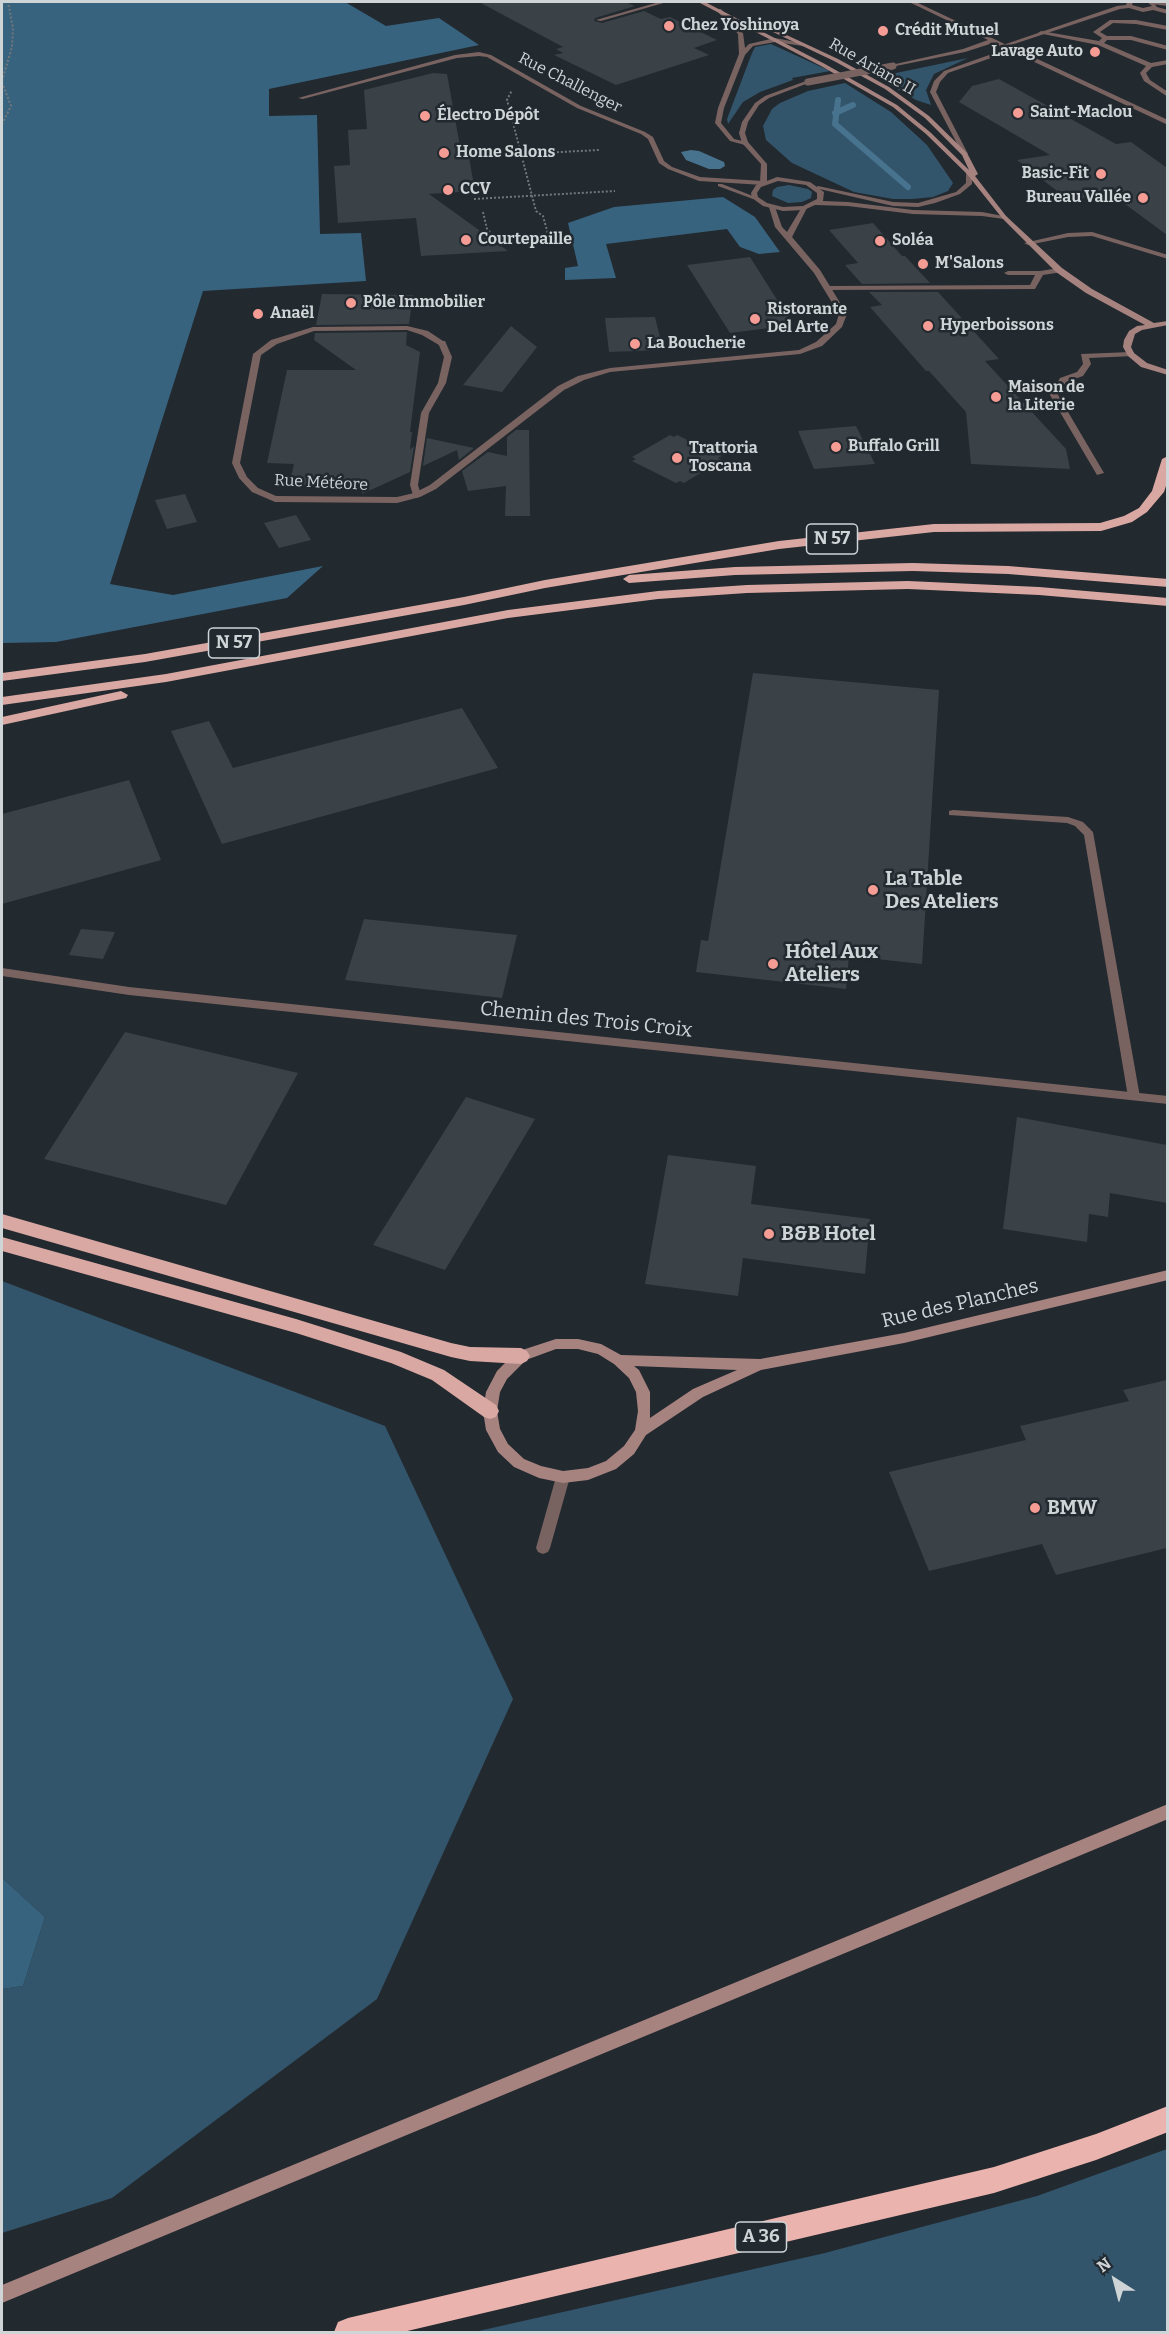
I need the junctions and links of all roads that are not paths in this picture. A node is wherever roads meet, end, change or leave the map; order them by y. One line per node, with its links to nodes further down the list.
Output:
1 (664, 2): 9 (street)
2 (701, 2): 7 (main road, Rue Ariane II)
3 (912, 2): 13 (street)
4 (1130, 4): 6 (street); 11 (street)
5 (1167, 4): 6 (street)
6 (1152, 5): 8 (street)
7 (719, 10): 12 (main road, Rue Ariane II); 15 (main road, Rue Ariane II); 18 (street)
8 (1167, 12)
9 (599, 20)
10 (1167, 28): 14 (street)
11 (1041, 33): 14 (street); 16 (street)
12 (775, 40): 15 (street); 18 (street); 26 (main road, Rue Ariane II)
13 (995, 40): 16 (street); 24 (street, bridge)
14 (1103, 41): 17 (street); 20 (street)
15 (803, 44): 25 (main road, Rue Ariane II)
16 (1009, 47): 23 (street); 25 (street)
17 (1167, 48)
18 (742, 54): 24 (street)
19 (1167, 62): 20 (street)
20 (1150, 65): 21 (street)
21 (1167, 95)
22 (302, 98): 27 (street, Rue Challenger)
23 (1167, 123)
24 (745, 142): 28 (street)
25 (965, 154): 29 (main road, Rue Ariane II)
26 (969, 174): 29 (main road, Rue Ariane II); 30 (street)
27 (699, 179): 28 (street, Rue Challenger); 31 (street)
28 (763, 183): 30 (street, Rue Challenger); 31 (street)
29 (980, 186): 35 (main road, Rue Ariane II)
30 (818, 189): 32 (street)
31 (755, 198): 33 (street)
32 (816, 203): 34 (street); 35 (street)
33 (772, 207): 34 (street); 36 (street)
34 (804, 208): 36 (street)
35 (1004, 217): 37 (main road, Rue Ariane II)
36 (789, 236): 42 (street)
37 (1028, 243): 38 (street); 39 (main road, Rue Ariane II)
38 (1167, 257)
39 (1059, 270): 41 (street); 44 (main road, Rue Ariane II)
40 (1008, 273): 41 (street)
41 (1040, 273): 42 (street)
42 (827, 288): 49 (street, Rue Météore)
43 (1167, 323): 44 (main road)
44 (1151, 325): 45 (main road)
45 (1131, 354): 46 (main road); 48 (street)
46 (1167, 373)
47 (1167, 459): 51 (highway, N 57)
48 (1100, 473)
49 (417, 495): 49 (street, Rue Météore)
50 (1167, 584): 51 (highway, N 57)
51 (464, 601): 54 (highway, N 57)
52 (1167, 602): 53 (highway, N 57)
53 (366, 640): 55 (highway, N 57); 56 (highway)
54 (2, 677)
55 (2, 701)
56 (2, 721)
57 (953, 813): 59 (street)
58 (2, 972): 59 (street, Chemin des Trois Croix)
59 (1134, 1097): 60 (street, Chemin des Trois Croix)
60 (1167, 1100)
61 (2, 1221): 64 (highway)
62 (2, 1244): 67 (highway)
63 (1167, 1275): 66 (main road, Rue des Planches)
64 (521, 1356): 65 (main road); 67 (main road)
65 (619, 1360): 66 (main road); 68 (main road)
66 (760, 1365): 68 (main road)
67 (490, 1411): 69 (main road)
68 (641, 1431): 69 (main road)
69 (563, 1477): 70 (street)
70 (543, 1548)
71 (1167, 1811): 73 (main road)
72 (1167, 2119): 74 (highway, A 36)
73 (2, 2294)
74 (348, 2332)

